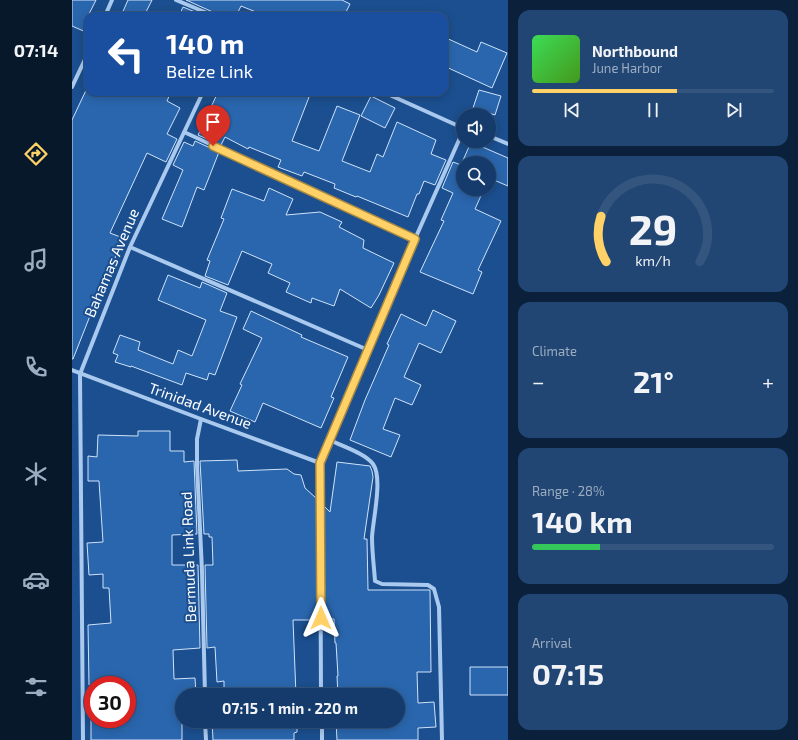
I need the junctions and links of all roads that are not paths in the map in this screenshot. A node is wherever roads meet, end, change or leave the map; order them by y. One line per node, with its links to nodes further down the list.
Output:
1 (112, 0): 3 (street)
2 (176, 0): 4 (street)
3 (107, 12)
4 (204, 12)
5 (84, 62): 6 (street)
6 (72, 87)
7 (201, 96): 10 (street, Bahamas Avenue)
8 (392, 96): 9 (street)
9 (456, 125)
10 (184, 132): 14 (street); 15 (street, Bahamas Avenue)
11 (496, 139): 12 (street)
12 (508, 144)
13 (456, 147): 14 (street)
14 (415, 239): 16 (street)
15 (130, 247): 16 (street); 18 (street, Bahamas Avenue)
16 (368, 350): 20 (street)
17 (72, 370): 18 (street, Trinidad Avenue)
18 (80, 374): 19 (street, Trinidad Avenue); 26 (street, Bahamas Avenue)
19 (201, 419): 21 (street, Trinidad Avenue); 22 (street, Bermuda Link Road)
20 (330, 440): 21 (street); 29 (street)
21 (320, 463): 23 (street)
22 (205, 688)
23 (321, 688)
24 (205, 728): 27 (street)
25 (322, 728): 28 (street)
26 (83, 740)
27 (206, 740)
28 (322, 740)
29 (442, 740)

